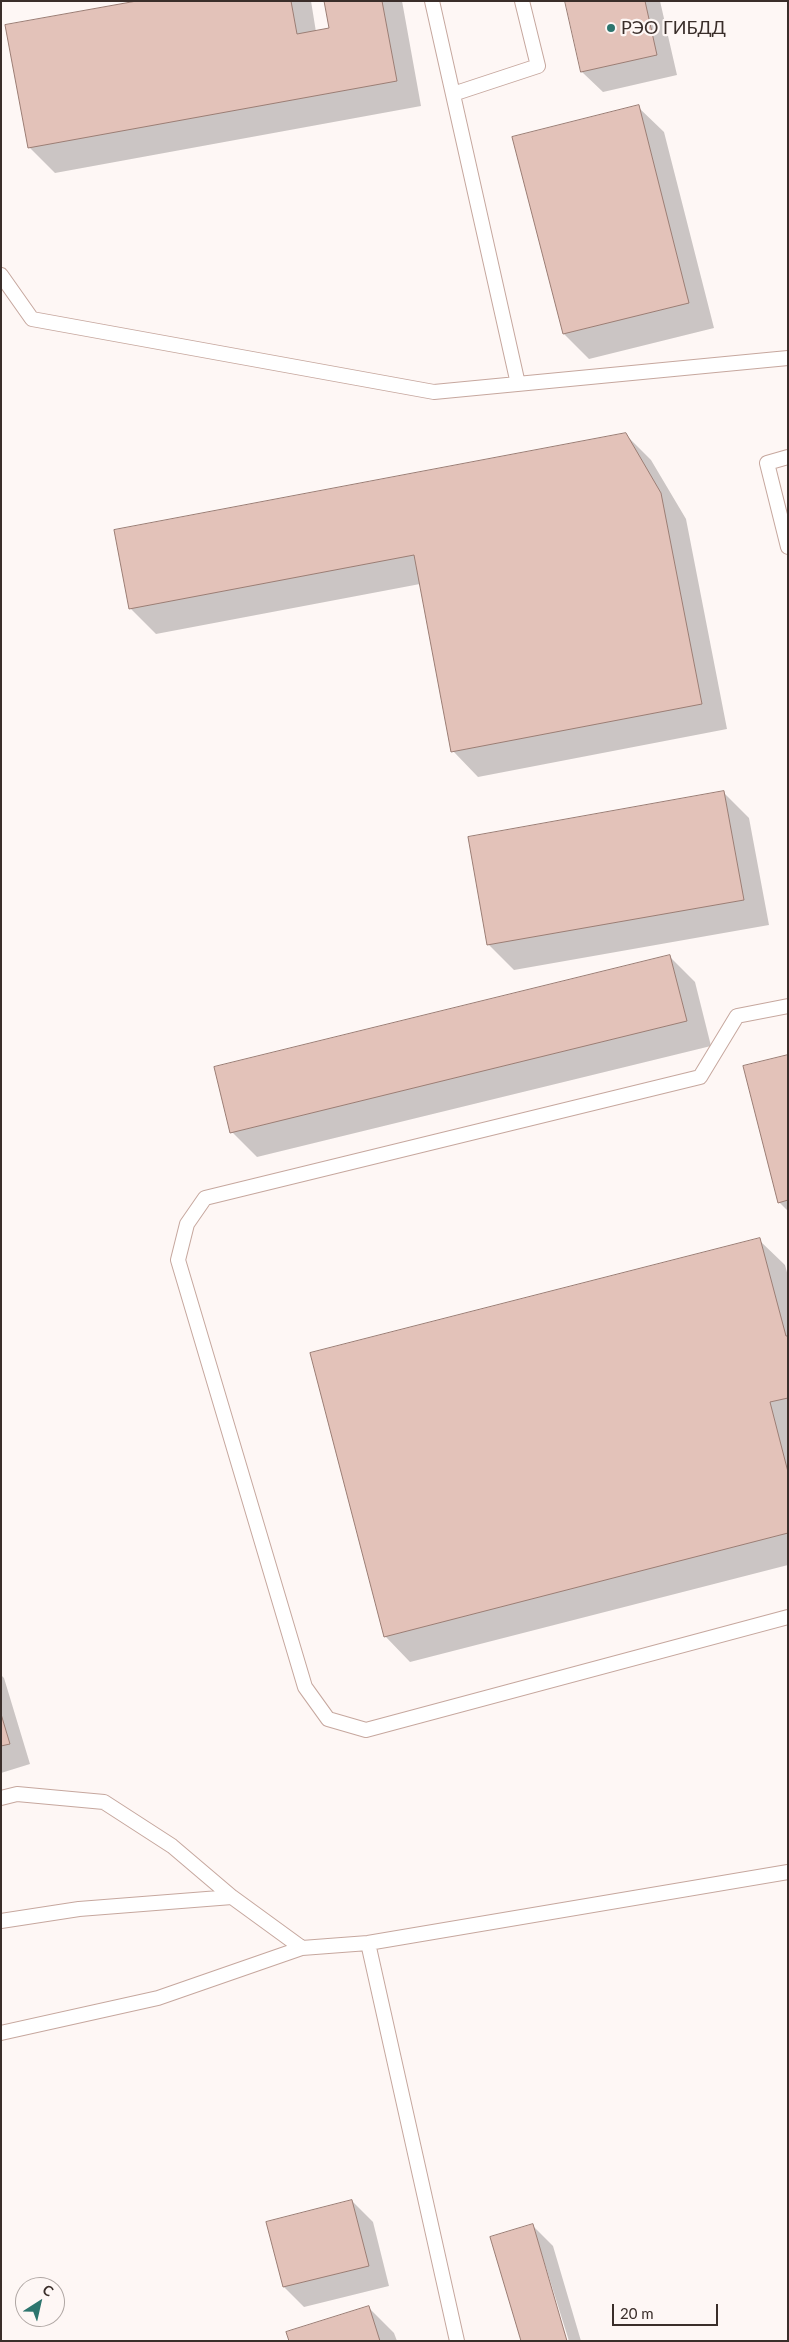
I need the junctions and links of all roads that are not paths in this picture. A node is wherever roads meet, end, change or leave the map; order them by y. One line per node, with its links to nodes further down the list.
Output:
1 (432, 1): 3 (lane)
2 (522, 1): 3 (lane)
3 (452, 94): 6 (lane)
4 (1, 275): 6 (lane)
5 (788, 358): 6 (lane)
6 (518, 384)
7 (788, 458): 8 (lane)
8 (788, 547)
9 (788, 1006): 10 (lane)
10 (788, 1617)
11 (1, 1798): 13 (lane)
12 (788, 1872): 15 (lane)
13 (232, 1897): 14 (lane); 16 (lane)
14 (1, 1921)
15 (368, 1944): 16 (lane); 18 (lane)
16 (302, 1948): 17 (lane)
17 (1, 2033)
18 (458, 2341)

